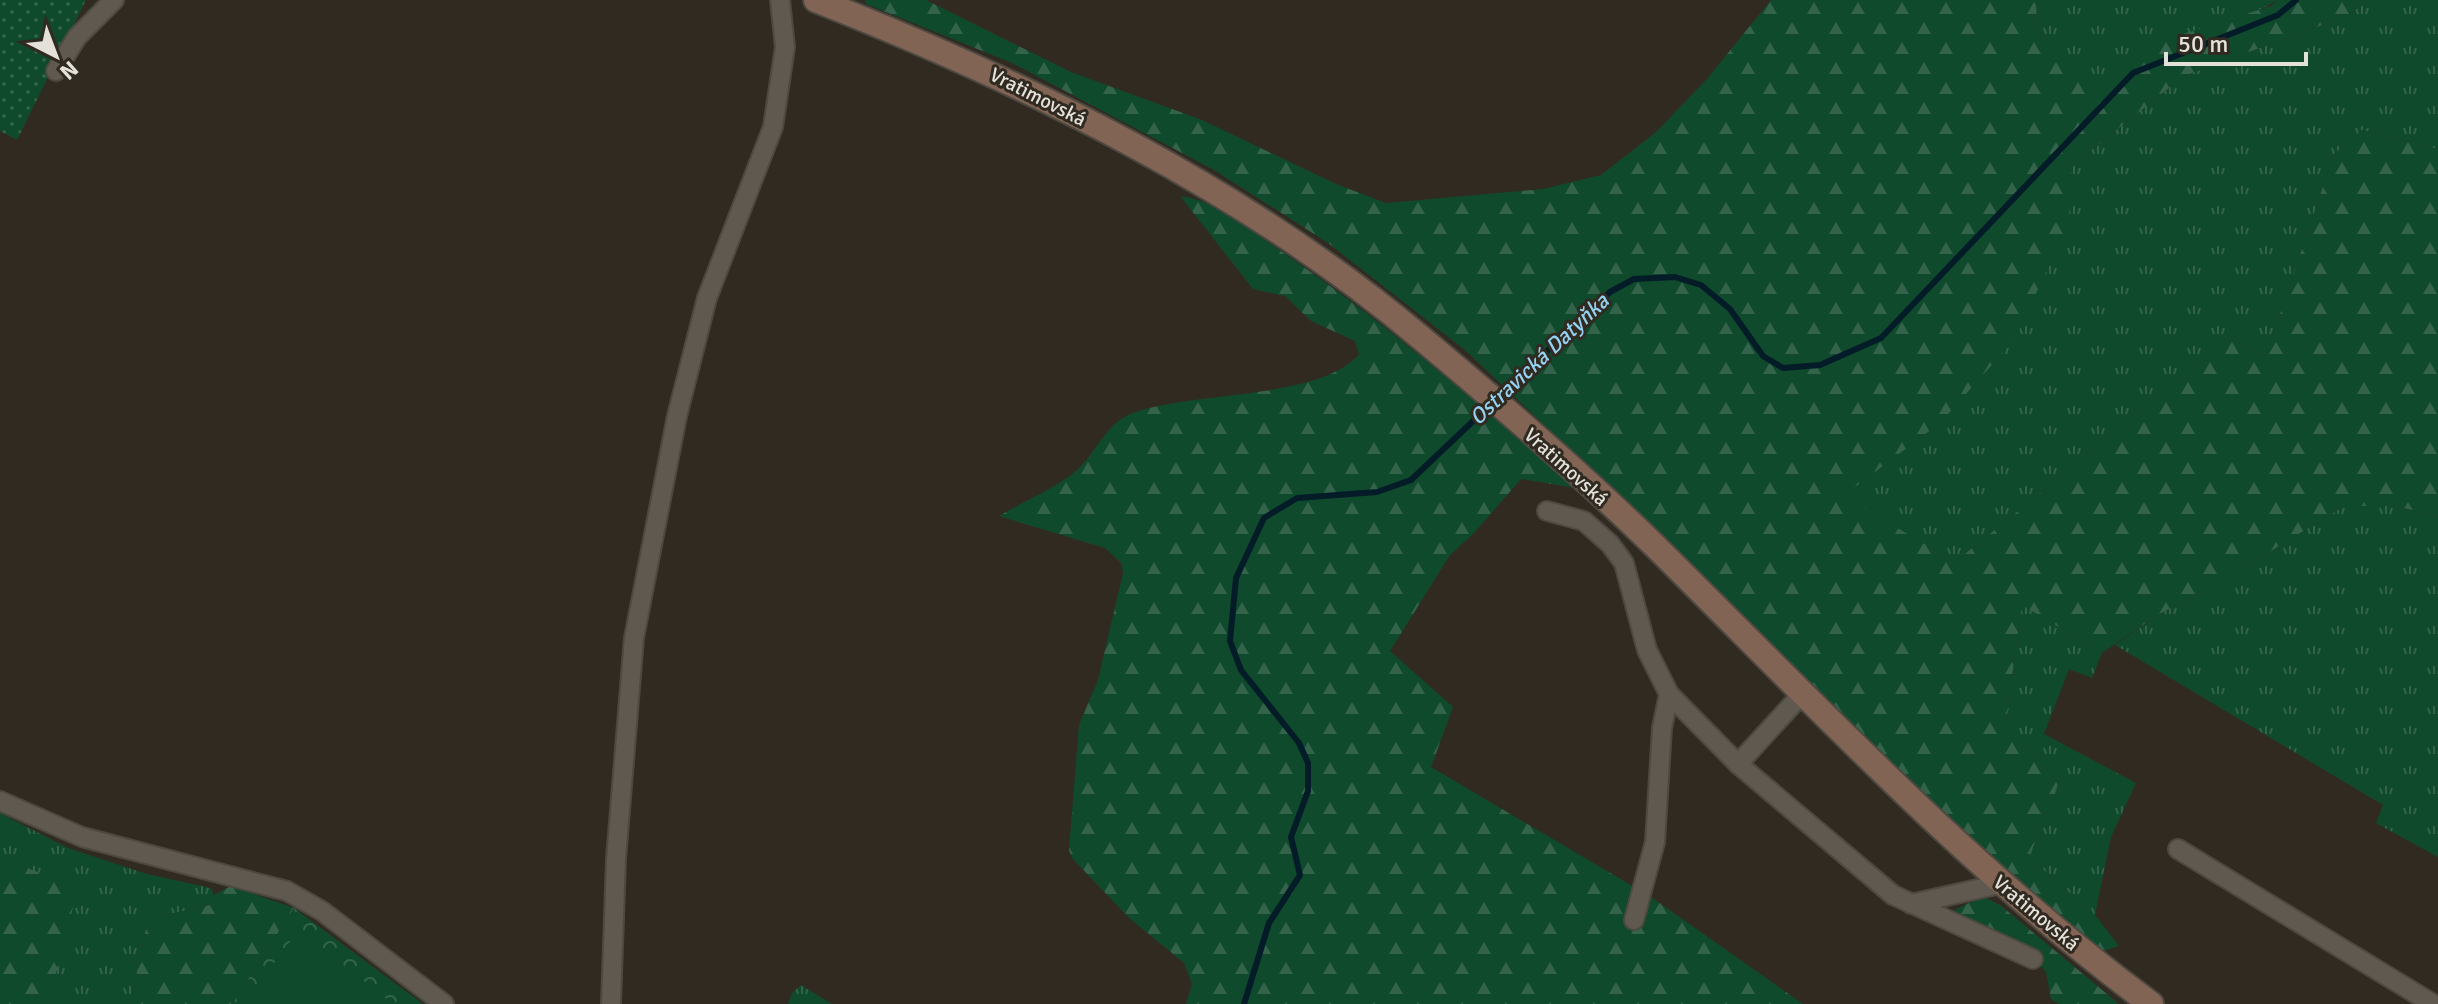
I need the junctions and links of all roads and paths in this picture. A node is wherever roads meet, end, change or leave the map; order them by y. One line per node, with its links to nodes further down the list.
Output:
1 (114, 0): 4 (street)
2 (780, 0): 16 (street)
3 (816, 0): 7 (main road, Vratimovská)
4 (56, 71)
5 (1547, 511): 6 (street)
6 (1669, 694): 8 (street); 13 (street)
7 (1802, 694): 8 (street); 11 (main road, Vratimovská)
8 (1738, 764): 12 (street)
9 (0, 801): 15 (street)
10 (2178, 849): 18 (street)
11 (2000, 884): 12 (street); 17 (main road, Vratimovská)
12 (1911, 904): 14 (street)
13 (1634, 920)
14 (2033, 959)
15 (444, 1004)
16 (611, 1004)
17 (2151, 1004)
18 (2433, 1004)

